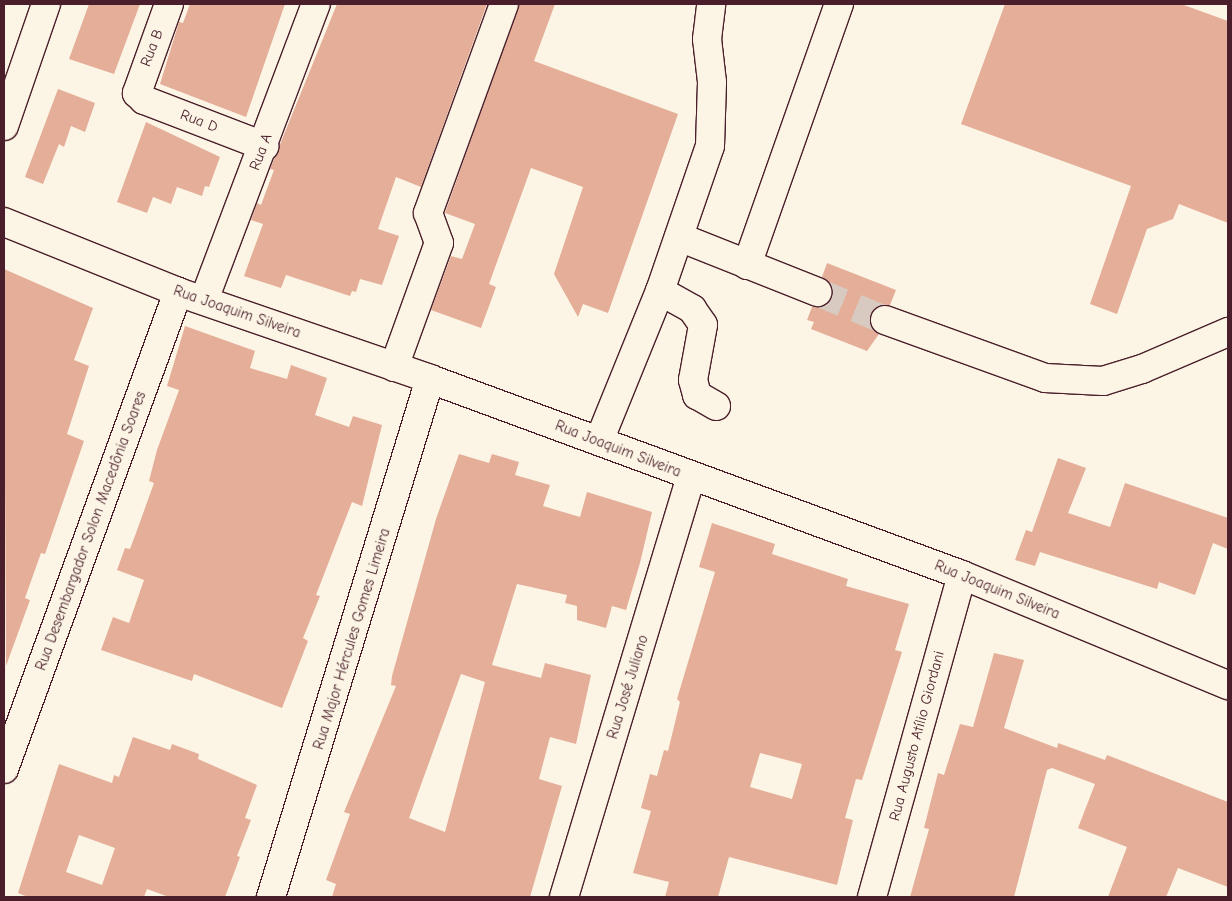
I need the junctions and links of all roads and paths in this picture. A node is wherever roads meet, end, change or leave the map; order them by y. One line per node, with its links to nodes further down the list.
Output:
1 (46, 4): 8 (street)
2 (169, 4): 7 (street, Rua B)
3 (316, 4): 9 (street, Rua A)
4 (504, 4): 19 (street)
5 (710, 4): 11 (street)
6 (839, 4): 12 (street)
7 (137, 93): 9 (street, Rua D)
8 (4, 126)
9 (264, 146): 16 (street, Rua A)
10 (4, 222): 14 (street, Rua Joaquim Silveira)
11 (679, 238): 12 (street); 13 (street)
12 (747, 265): 15 (street)
13 (660, 291): 21 (street); 22 (street)
14 (178, 292): 16 (street, Rua Joaquim Silveira); 26 (street, Rua Desembargador Solon Macedônia Soares)
15 (817, 292)
16 (204, 300): 19 (street, Rua Joaquim Silveira)
17 (885, 320): 18 (street)
18 (1228, 332)
19 (394, 367): 20 (street, Rua Joaquim Silveira)
20 (430, 379): 22 (street, Rua Joaquim Silveira); 27 (street, Rua Major Hércules Gomes Limeira)
21 (716, 406)
22 (599, 441): 23 (street, Rua Joaquim Silveira)
23 (691, 477): 24 (street, Rua Joaquim Silveira); 28 (street, Rua José Juliano)
24 (962, 575): 25 (street, Rua Joaquim Silveira); 29 (street, Rua Augusto Atílio Giordani)
25 (1228, 685)
26 (4, 769)
27 (271, 897)
28 (564, 897)
29 (872, 897)

